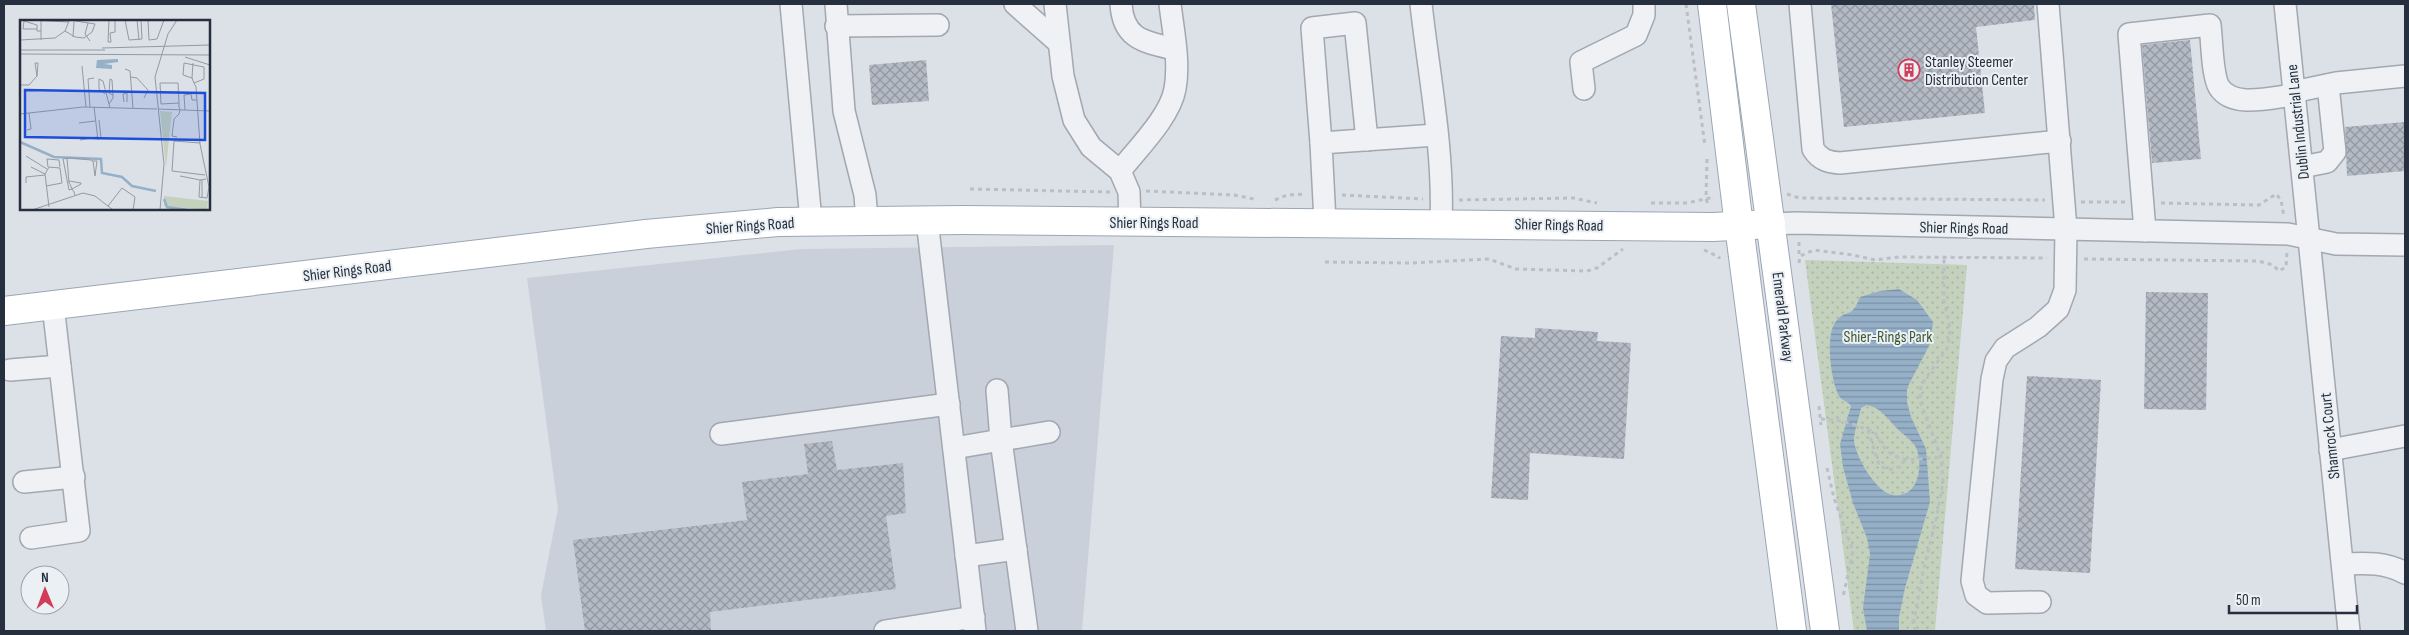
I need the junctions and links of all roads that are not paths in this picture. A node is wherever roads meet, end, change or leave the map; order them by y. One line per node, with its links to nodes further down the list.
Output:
1 (791, 4): 29 (street)
2 (836, 4): 15 (street)
3 (1015, 4): 16 (street)
4 (1055, 4): 16 (street)
5 (1121, 4): 17 (street)
6 (1170, 4): 17 (street)
7 (1421, 4): 22 (street)
8 (1644, 4): 20 (street)
9 (1712, 4): 35 (main road, Emerald Parkway)
10 (1740, 4): 34 (main road, Emerald Parkway)
11 (1800, 4): 24 (street)
12 (2048, 4): 24 (street)
13 (2284, 4): 21 (street, Dublin Industrial Lane)
14 (938, 25): 15 (street)
15 (836, 26): 30 (street)
16 (1059, 43): 27 (street)
17 (1174, 49): 27 (street)
18 (2405, 76): 19 (street)
19 (2328, 85): 21 (street); 26 (street)
20 (1584, 89)
21 (2294, 93): 26 (street, Dublin Industrial Lane); 37 (street)
22 (1436, 135): 23 (street); 32 (street)
23 (1367, 140): 25 (street); 25 (street)
24 (2060, 141): 36 (street)
25 (1321, 143): 31 (street)
26 (2302, 167): 38 (street, Dublin Industrial Lane)
27 (1120, 171): 33 (street)
28 (927, 220): 30 (main road, Shier Rings Road); 33 (main road, Shier Rings Road); 45 (street)
29 (811, 221): 30 (main road, Shier Rings Road); 40 (main road, Shier Rings Road)
30 (867, 221)
31 (1325, 222): 32 (main road, Shier Rings Road); 33 (main road, Shier Rings Road)
32 (1441, 222): 35 (main road, Shier Rings Road)
33 (1130, 223)
34 (1772, 224): 35 (main road, Shier Rings Road); 36 (street, Shier Rings Road); 64 (main road, Emerald Parkway)
35 (1738, 226): 63 (main road, Emerald Parkway)
36 (2066, 229): 37 (street, Shier Rings Road); 59 (street)
37 (2145, 231): 38 (street, Shier Rings Road)
38 (2309, 240): 39 (street, Shier Rings Road); 51 (street, Shamrock Court)
39 (2405, 245)
40 (53, 306): 41 (main road, Shier Rings Road); 42 (street)
41 (4, 311)
42 (60, 366): 43 (street); 52 (street)
43 (10, 370)
44 (997, 390): 49 (street)
45 (948, 404): 47 (street); 50 (street)
46 (1048, 432): 49 (street)
47 (721, 434)
48 (2405, 436): 51 (street)
49 (1001, 440): 50 (street); 55 (street)
50 (954, 448): 56 (street)
51 (2330, 450): 57 (street, Shamrock Court)
52 (74, 477): 53 (street); 54 (street)
53 (24, 482)
54 (31, 538)
55 (1016, 549): 56 (street); 62 (street)
56 (966, 556): 60 (street)
57 (2343, 564): 58 (street); 65 (street, Shamrock Court)
58 (2405, 573)
59 (2040, 602)
60 (974, 624): 61 (street)
61 (885, 631)
62 (1027, 631)
63 (1792, 631)
64 (1824, 631)
65 (2349, 631)

